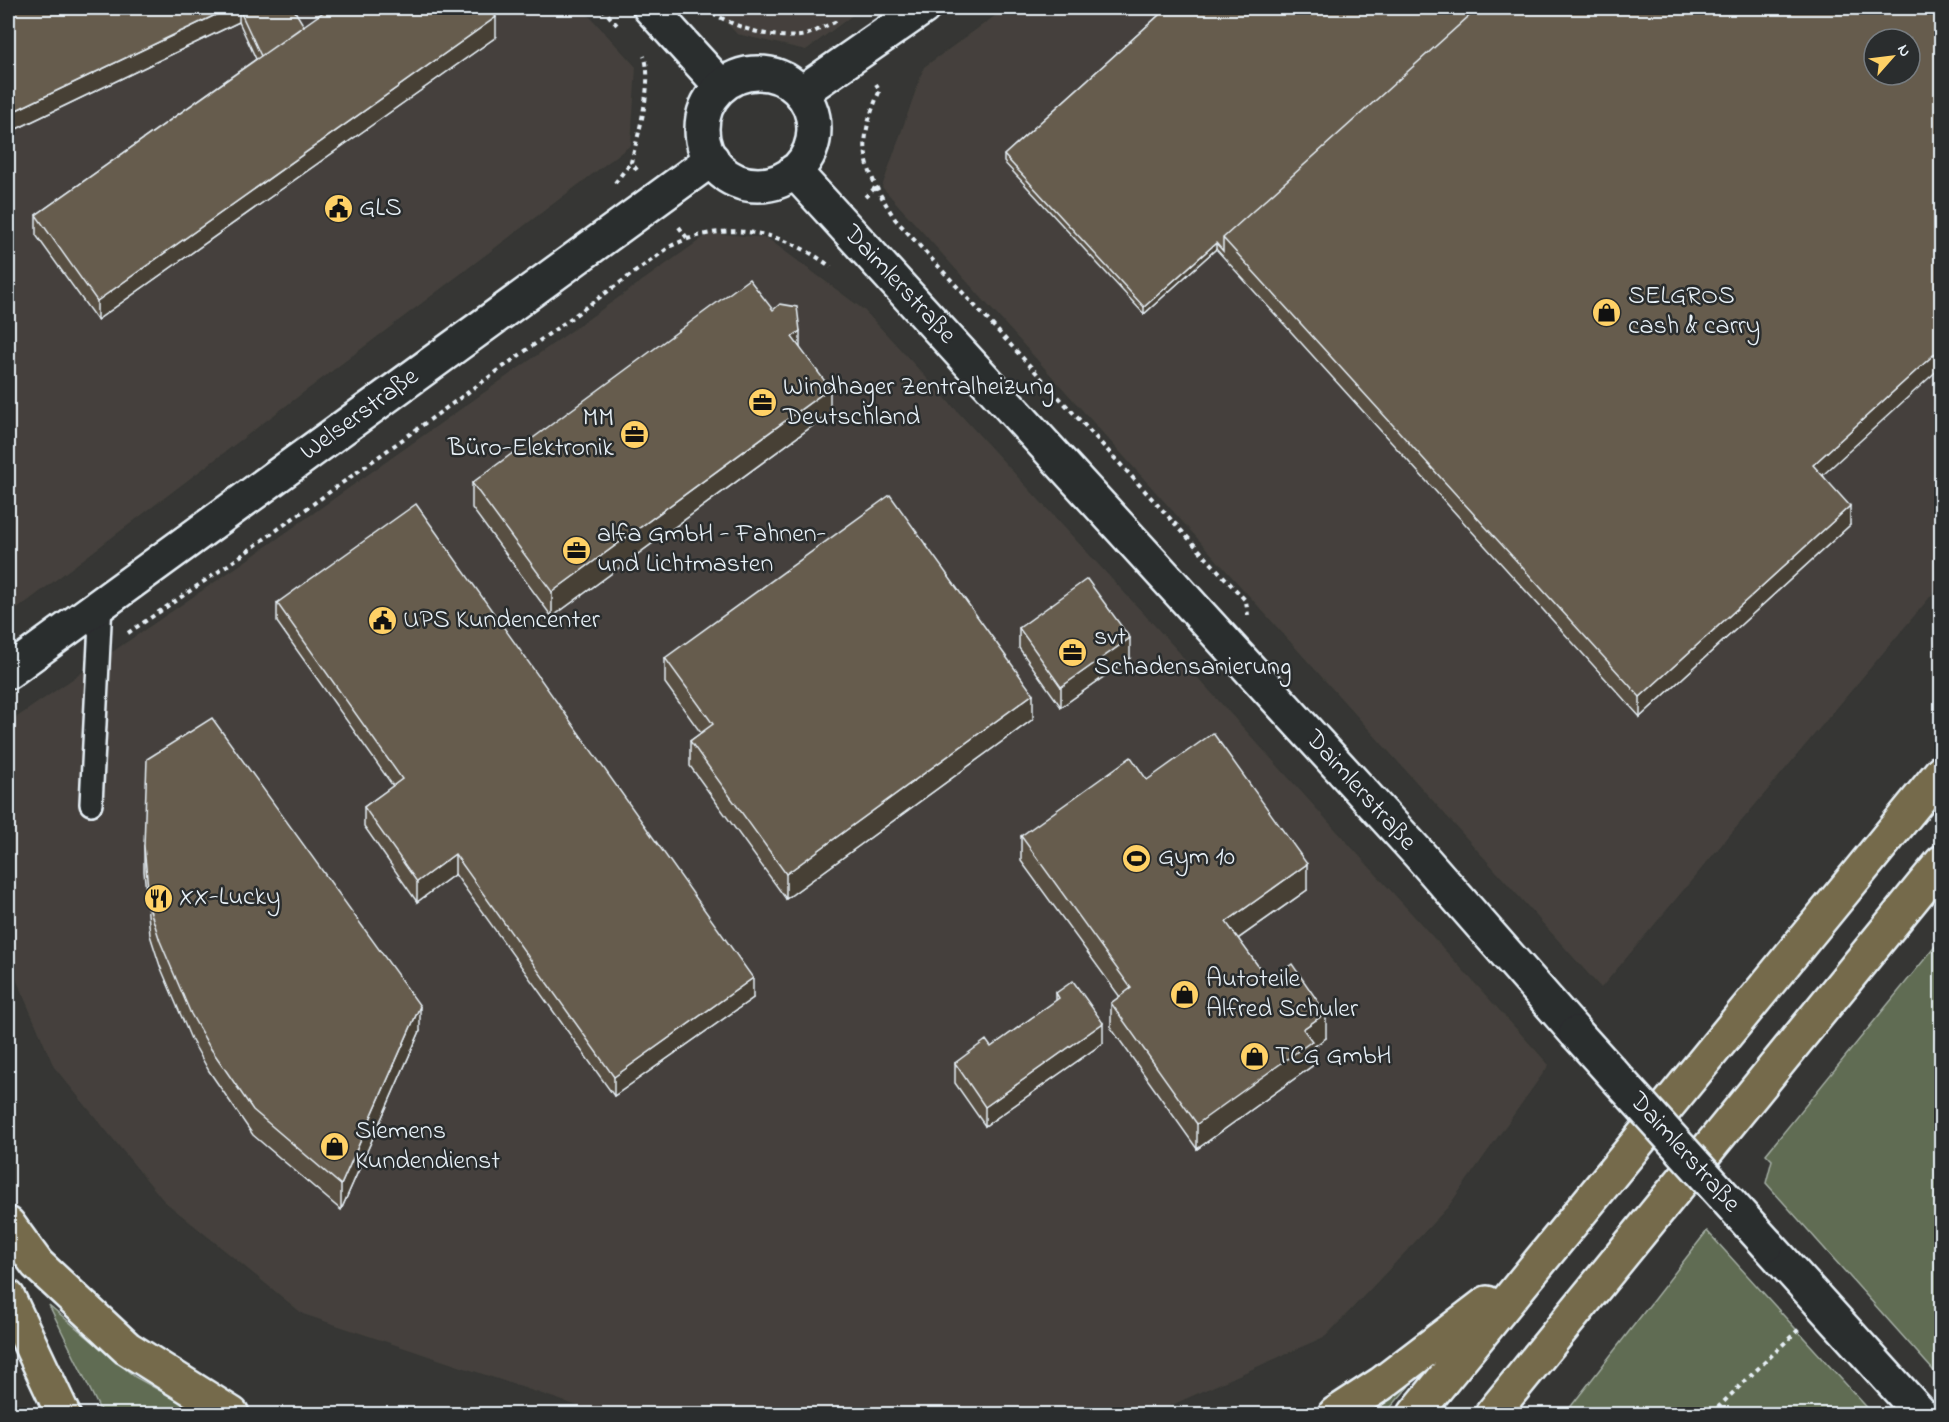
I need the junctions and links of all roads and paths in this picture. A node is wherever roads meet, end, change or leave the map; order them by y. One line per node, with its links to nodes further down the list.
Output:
1 (650, 8): 6 (street)
2 (705, 8): 5 (path)
3 (923, 8): 5 (street)
4 (640, 51): 12 (path)
5 (856, 54): 8 (street)
6 (721, 86): 8 (street); 9 (street)
7 (880, 90): 11 (path)
8 (802, 92): 10 (street)
9 (712, 159): 10 (street); 12 (street, Welserstraße)
10 (794, 171): 34 (street, Daimlerstraße, bridge)
11 (876, 188)
12 (657, 198): 14 (street, Welserstraße)
13 (805, 250): 15 (path)
14 (102, 603): 15 (lane); 16 (street, Welserstraße)
15 (99, 652): 17 (lane)
16 (8, 672)
17 (94, 754): 18 (lane); 20 (lane)
18 (75, 768)
19 (1941, 771): 23 (highway)
20 (91, 804)
21 (1941, 862): 25 (highway)
22 (8, 1224): 28 (highway)
23 (1543, 1256): 29 (highway); 30 (highway)
24 (8, 1297): 27 (highway)
25 (1578, 1308): 31 (highway); 32 (highway)
26 (1805, 1323): 33 (path)
27 (63, 1414)
28 (232, 1414)
29 (1335, 1414)
30 (1414, 1414)
31 (1492, 1414)
32 (1519, 1414)
33 (1711, 1414)
34 (1921, 1414)

